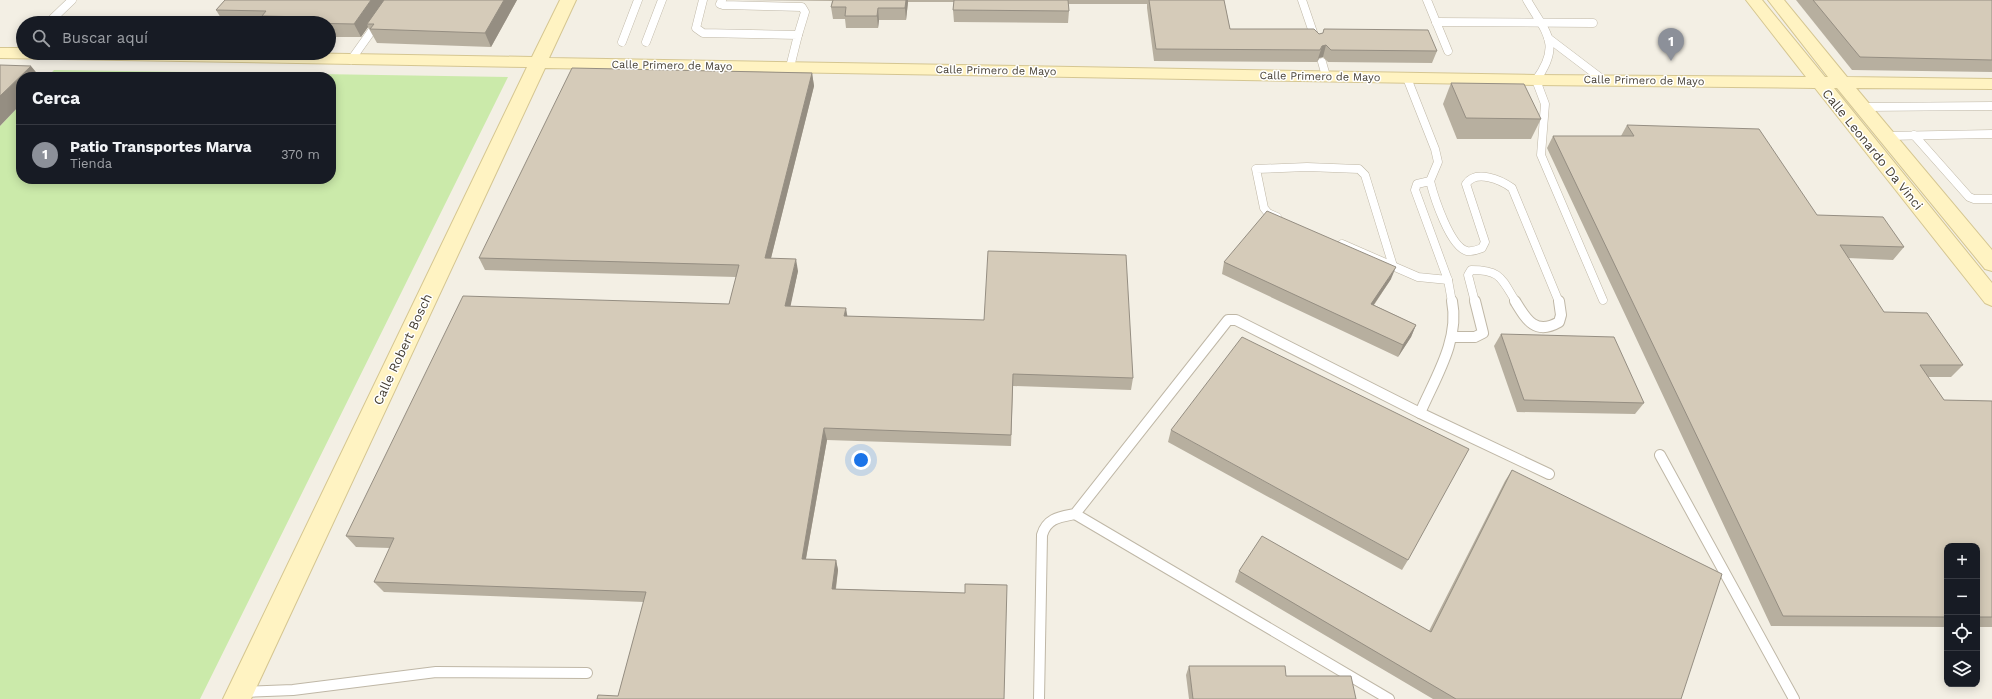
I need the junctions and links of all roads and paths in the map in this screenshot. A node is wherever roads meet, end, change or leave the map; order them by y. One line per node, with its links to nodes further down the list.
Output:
1 (72, 0): 12 (lane)
2 (568, 0): 25 (main road, Calle Robert Bosch)
3 (638, 0): 20 (lane)
4 (662, 0): 21 (lane)
5 (703, 0): 17 (lane)
6 (722, 0): 17 (lane)
7 (1302, 0): 19 (lane)
8 (1427, 0): 14 (lane)
9 (1527, 0): 15 (lane)
10 (1754, 0): 30 (main road, Calle Leonardo Da Vinci)
11 (1776, 0): 31 (main road, Calle Leonardo Da Vinci)
12 (55, 16)
13 (381, 18): 24 (lane)
14 (1436, 22): 15 (lane); 22 (lane)
15 (1540, 22): 16 (lane); 18 (lane)
16 (1594, 23)
17 (798, 35): 26 (lane)
18 (1548, 38): 28 (lane); 29 (lane)
19 (1316, 41)
20 (622, 42)
21 (646, 42)
22 (1448, 51)
23 (336, 60): 24 (main road, Calle Primero de Mayo)
24 (351, 60): 25 (main road, Calle Primero de Mayo)
25 (537, 63): 26 (main road, Calle Primero de Mayo); 53 (main road, Calle Robert Bosch)
26 (790, 67): 27 (main road, Calle Primero de Mayo)
27 (1407, 78): 28 (main road, Calle Primero de Mayo); 38 (lane)
28 (1536, 80): 29 (main road, Calle Primero de Mayo); 46 (lane)
29 (1602, 80): 30 (main road, Calle Primero de Mayo)
30 (1819, 82): 31 (main road, Calle Primero de Mayo); 45 (main road, Calle Leonardo Da Vinci)
31 (1842, 82): 32 (main road, Calle Primero de Mayo); 34 (main road, Calle Leonardo Da Vinci)
32 (1992, 84)
33 (1992, 106): 34 (lane)
34 (1862, 107): 37 (main road, Calle Leonardo Da Vinci)
35 (1992, 134): 36 (lane)
36 (1914, 135): 37 (lane); 39 (lane)
37 (1886, 136): 42 (main road, Calle Leonardo Da Vinci)
38 (1430, 181): 44 (lane); 47 (lane)
39 (1992, 199)
40 (1288, 221): 43 (lane)
41 (1334, 240): 43 (lane)
42 (1992, 264)
43 (1393, 266): 44 (lane)
44 (1448, 280): 47 (lane)
45 (1992, 298)
46 (1603, 300)
47 (1453, 337): 48 (lane)
48 (1420, 413): 50 (lane); 51 (lane)
49 (1660, 455): 56 (lane)
50 (1549, 474)
51 (1075, 514): 54 (lane); 55 (lane)
52 (587, 673): 53 (lane)
53 (238, 696)
54 (1039, 699)
55 (1389, 699)
56 (1794, 699)

